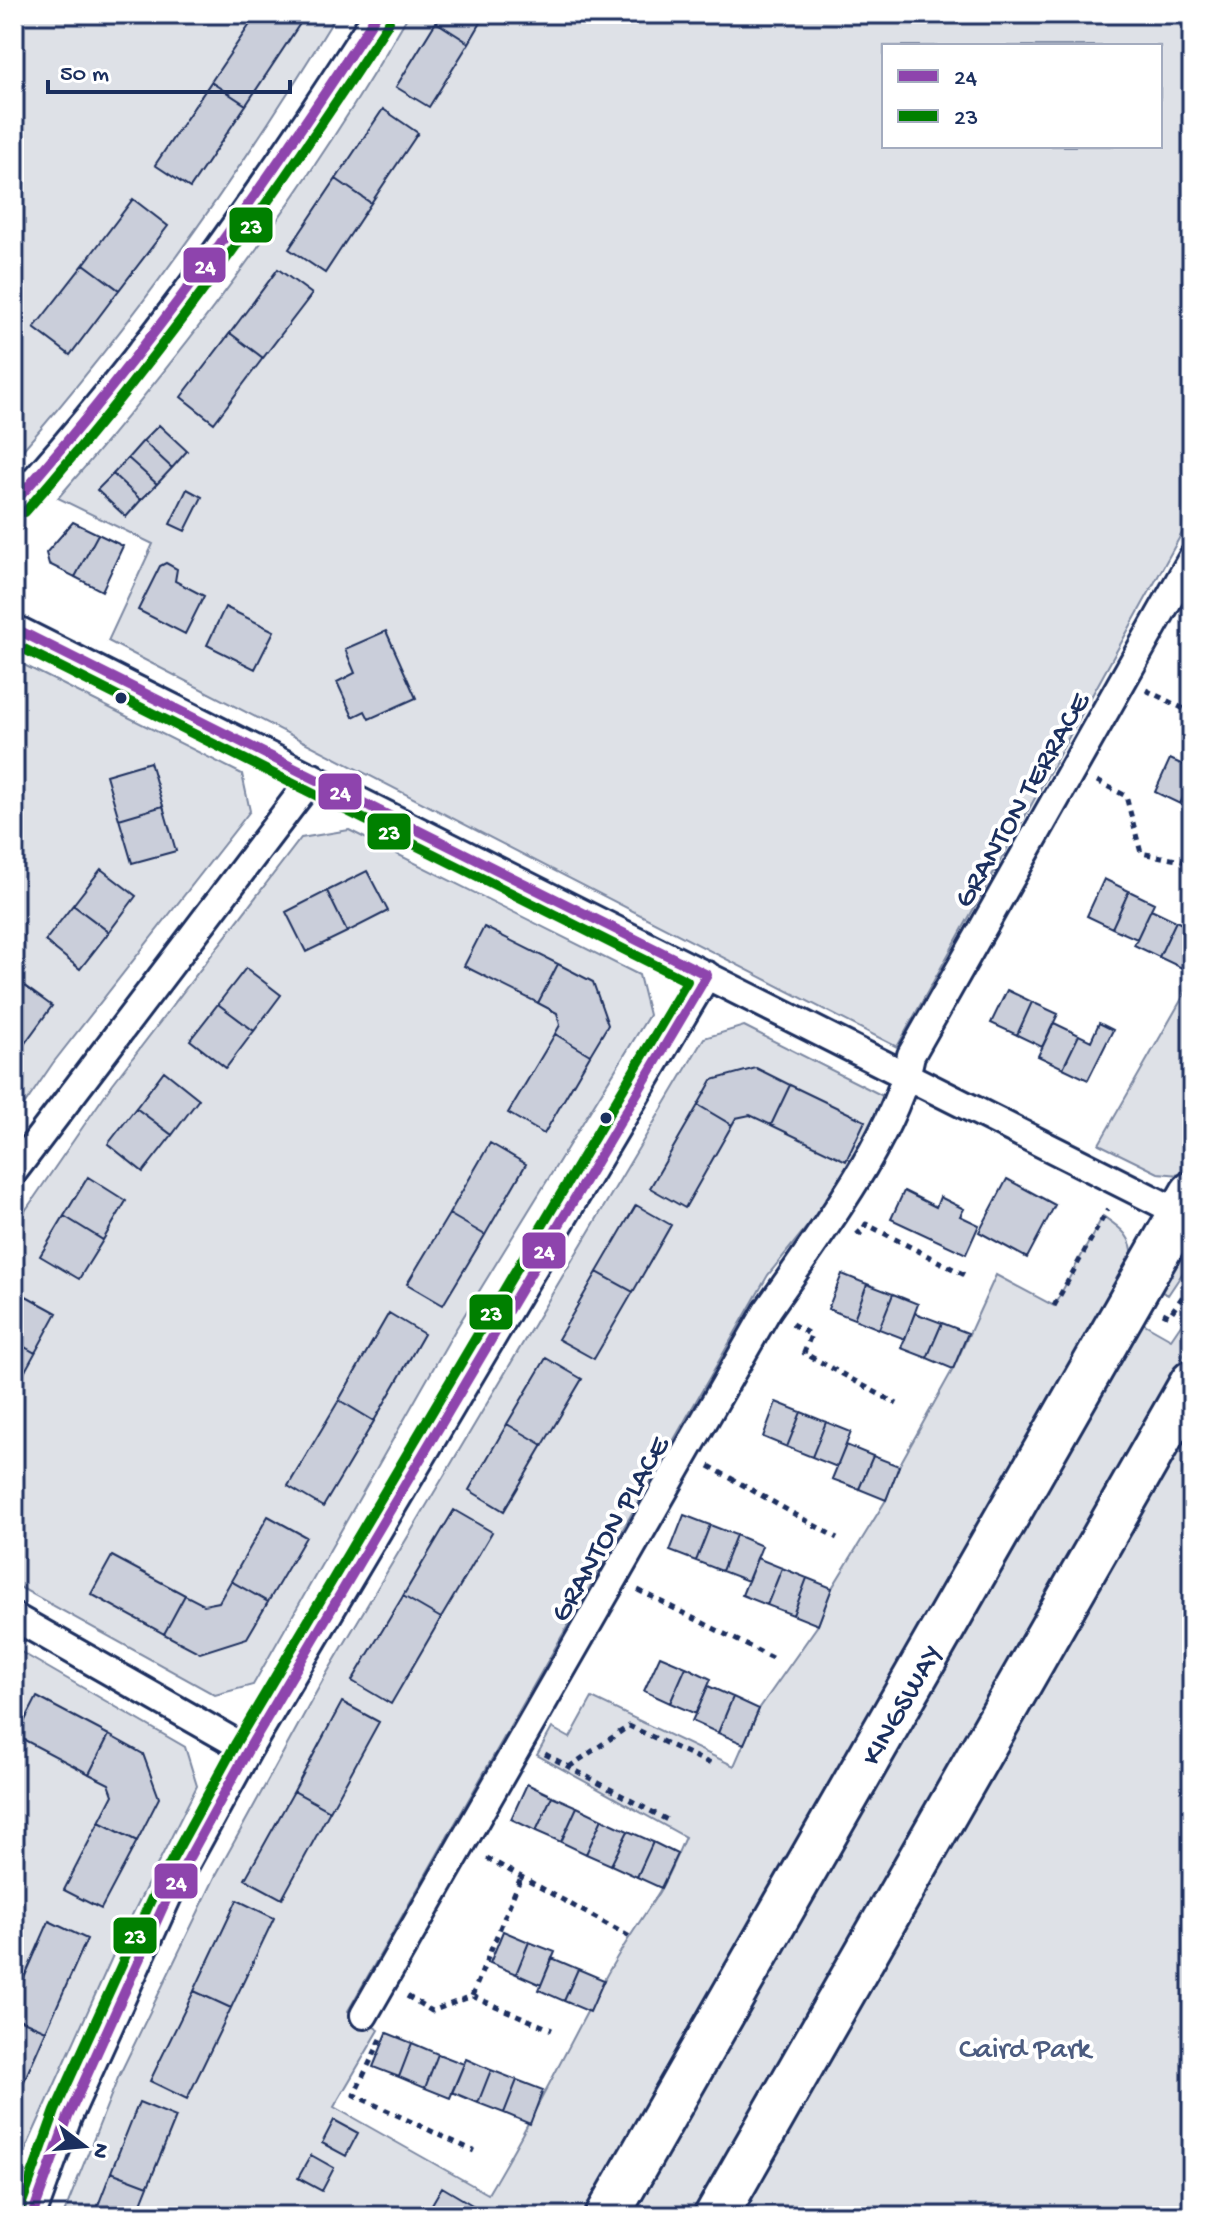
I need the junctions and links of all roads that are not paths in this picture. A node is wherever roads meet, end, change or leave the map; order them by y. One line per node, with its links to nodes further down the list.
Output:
1 (377, 14): 2 (street)
2 (14, 503)
3 (1192, 558): 7 (street, GRANTON TERRACE)
4 (14, 628): 5 (street)
5 (313, 777): 6 (street); 8 (street)
6 (707, 975): 7 (street); 12 (street)
7 (907, 1073): 9 (street); 13 (street, GRANTON PLACE)
8 (14, 1171)
9 (1186, 1203): 15 (highway, KINGSWAY)
10 (1192, 1382): 16 (highway)
11 (14, 1617): 12 (street)
12 (248, 1750): 14 (street)
13 (364, 2015)
14 (32, 2216)
15 (607, 2216)
16 (716, 2216)

